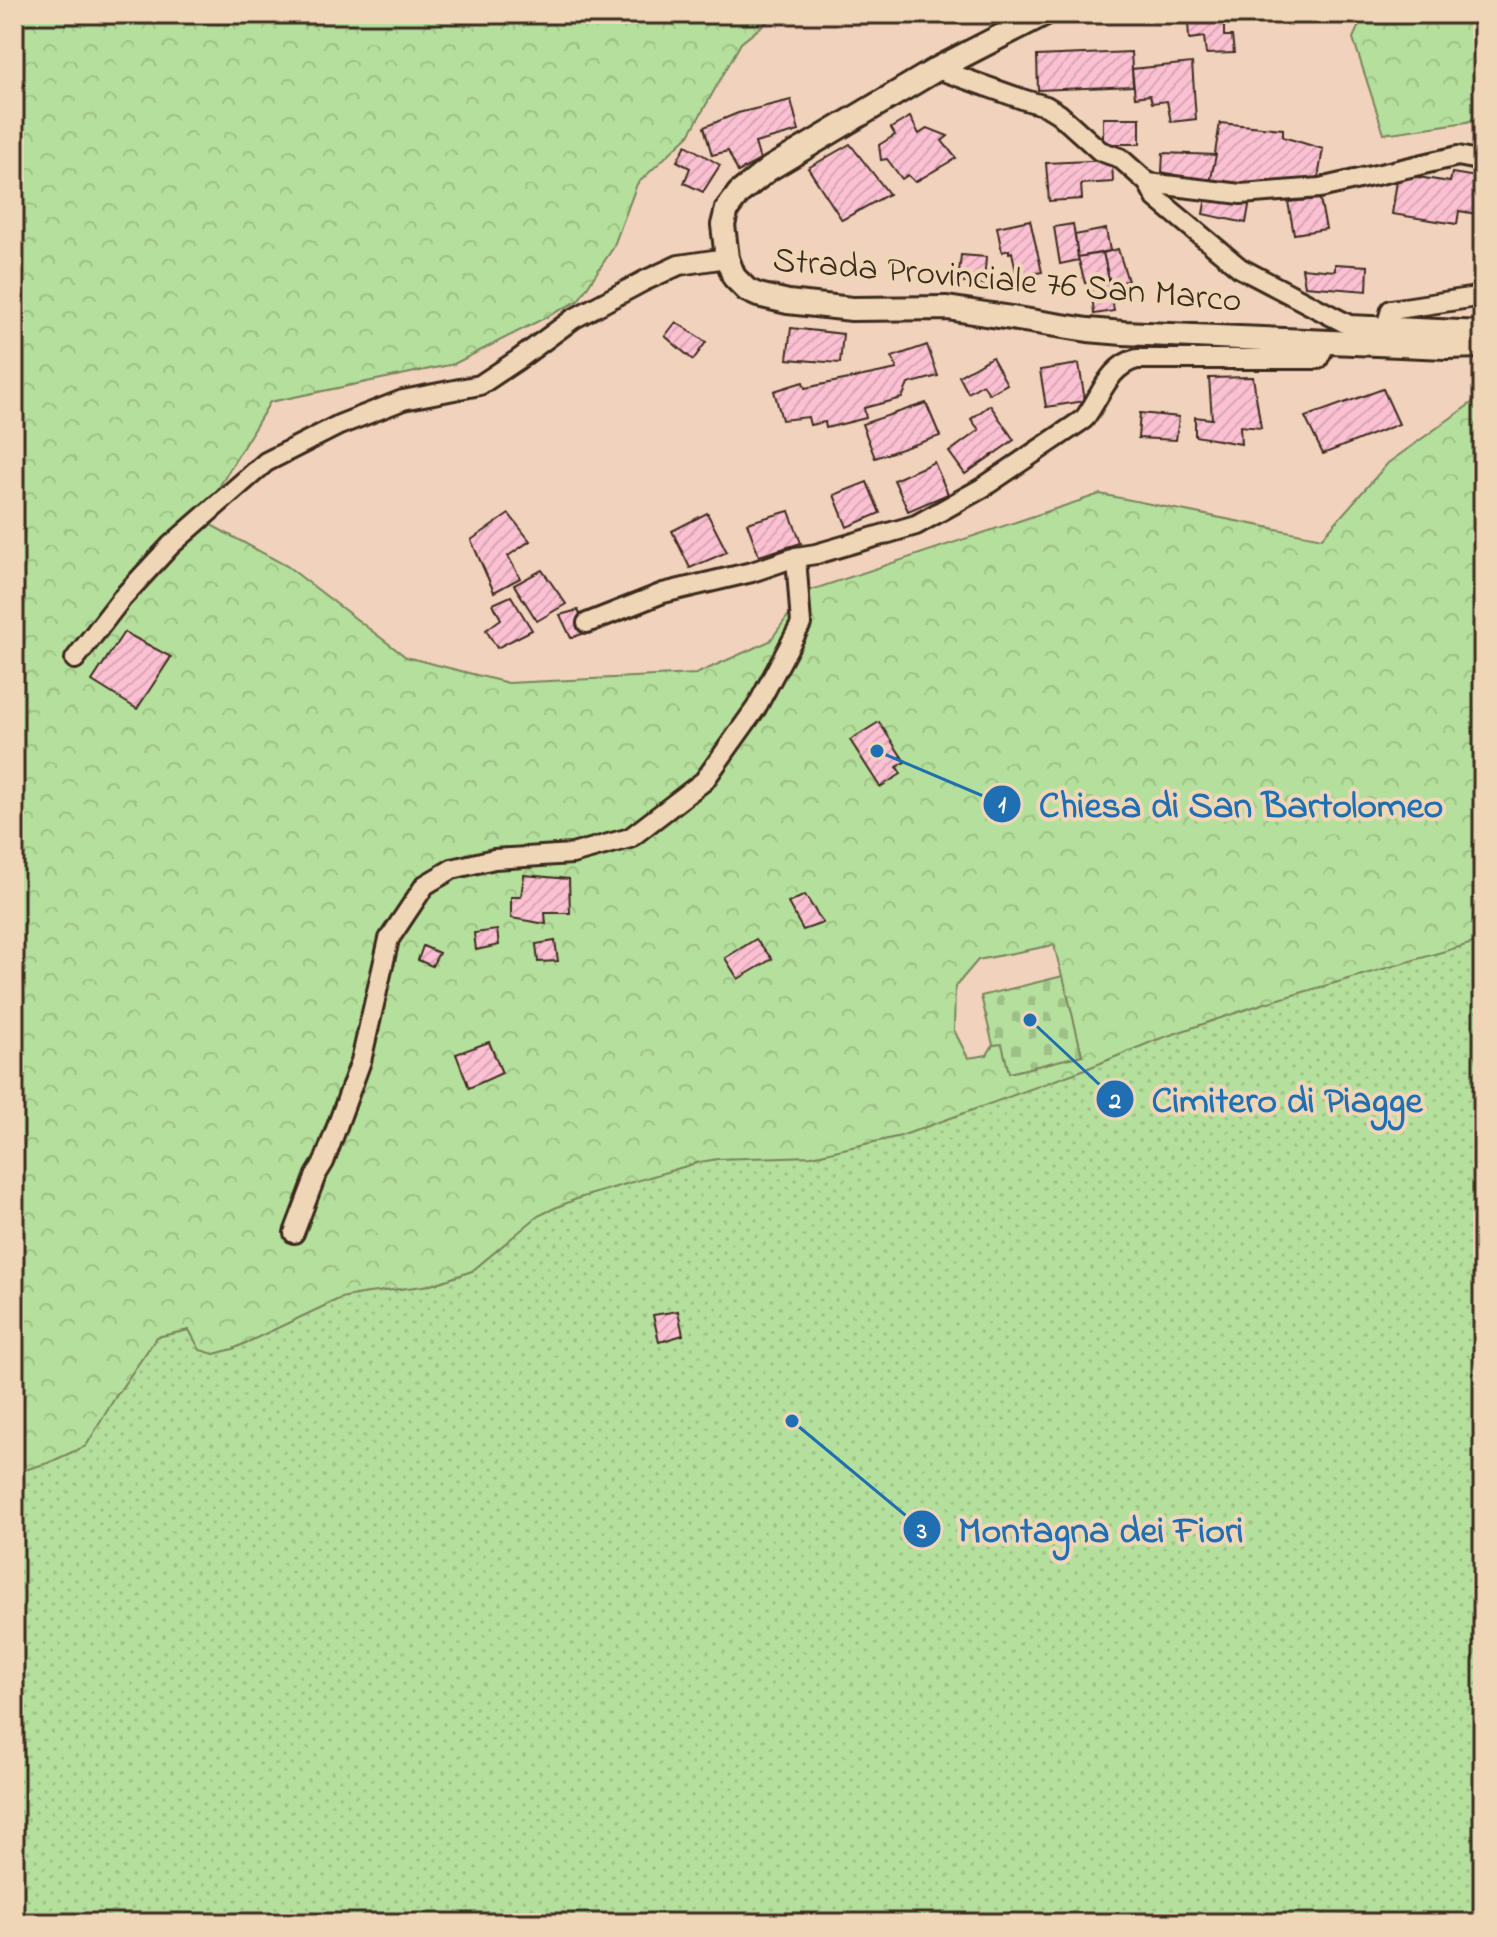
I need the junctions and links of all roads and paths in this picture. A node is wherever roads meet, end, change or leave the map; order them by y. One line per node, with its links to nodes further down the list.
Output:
1 (1044, 14): 2 (street, Strada Provinciale 76 San Marco)
2 (937, 69): 4 (street); 5 (street, Strada Provinciale 76 San Marco)
3 (1483, 161): 4 (street)
4 (1148, 183): 7 (street)
5 (727, 258): 9 (street, Strada Provinciale 76 San Marco); 13 (street)
6 (1483, 296): 7 (street)
7 (1386, 327): 8 (street)
8 (1483, 331)
9 (1327, 341): 10 (street, Strada Provinciale 76 San Marco); 11 (street)
10 (1483, 346)
11 (796, 557): 12 (street); 14 (street)
12 (587, 623)
13 (75, 659)
14 (294, 1233)

